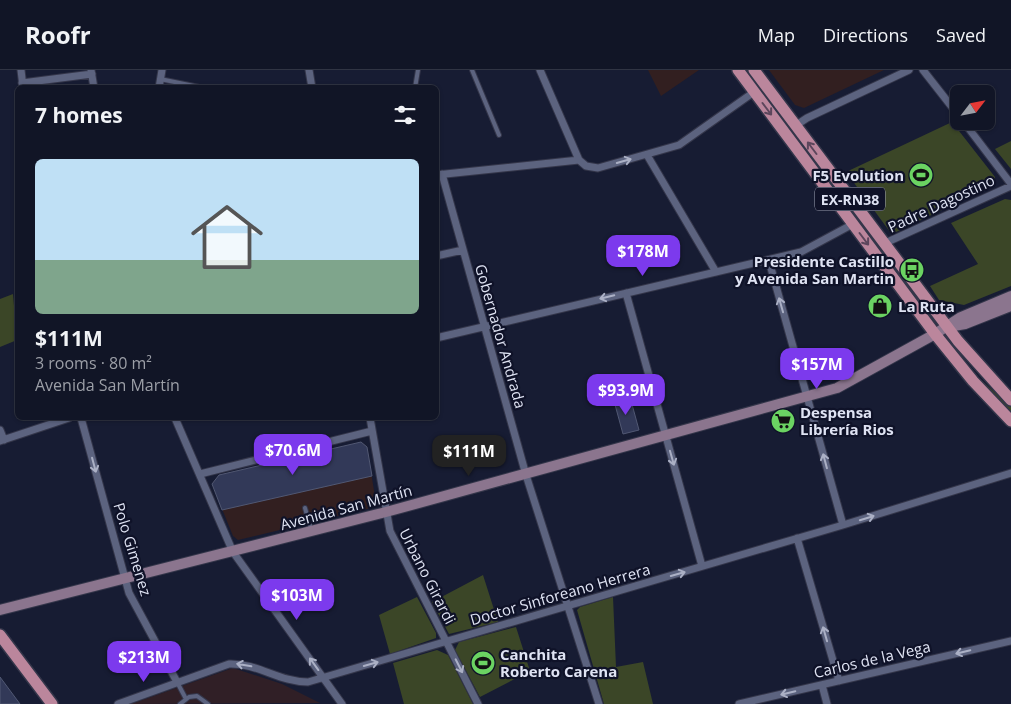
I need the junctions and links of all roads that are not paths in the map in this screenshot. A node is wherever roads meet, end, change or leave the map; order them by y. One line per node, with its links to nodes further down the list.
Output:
1 (21, 70): 13 (street)
2 (162, 70): 12 (street)
3 (309, 70): 17 (street)
4 (418, 70): 18 (lane)
5 (472, 70): 23 (lane)
6 (540, 70): 25 (street)
7 (738, 70): 19 (main road, EX-RN38)
8 (754, 70): 21 (main road, EX-RN38)
9 (909, 70): 21 (street)
10 (924, 70): 20 (street)
11 (92, 72): 13 (street); 14 (street)
12 (160, 78): 15 (street); 16 (lane)
13 (23, 85)
14 (94, 85)
15 (159, 85)
16 (191, 85)
17 (312, 85)
18 (415, 85)
19 (754, 92): 24 (street); 28 (main road, EX-RN38, one-way to 28)
20 (950, 104)
21 (796, 126): 29 (main road, EX-RN38, one-way to 21)
22 (970, 130): 27 (street)
23 (499, 135)
24 (647, 155): 25 (street, one-way to 24); 33 (street)
25 (579, 160): 26 (street)
26 (439, 174): 30 (street, Gobernador Andrada)
27 (1011, 185): 29 (street, Padre Dagostino)
28 (853, 224): 32 (street); 39 (main road, EX-RN38, one-way to 39)
29 (883, 244): 37 (main road, EX-RN38)
30 (462, 250): 31 (street); 38 (street, Gobernador Andrada)
31 (439, 255)
32 (769, 261): 33 (street); 41 (street, one-way to 32)
33 (716, 272): 34 (street)
34 (626, 293): 38 (street, one-way to 38); 50 (street)
35 (1011, 296): 37 (main road, Avenida San Martín)
36 (1011, 306): 37 (main road)
37 (947, 327): 39 (main road, Avenida San Martín); 42 (main road, EX-RN38)
38 (484, 328): 40 (street); 54 (street, Gobernador Andrada)
39 (935, 334): 41 (main road, Avenida San Martín); 47 (main road, EX-RN38)
40 (439, 337)
41 (808, 398): 50 (main road, Avenida San Martín); 57 (street, one-way to 41)
42 (1011, 400)
43 (63, 420): 51 (street)
44 (82, 420): 62 (street, Polo Gimenez, one-way to 62)
45 (176, 420): 53 (street)
46 (370, 420): 49 (street, Urbano Girardi)
47 (1011, 421)
48 (0, 430): 51 (street)
49 (372, 431): 53 (street); 56 (street, Urbano Girardi)
50 (666, 436): 54 (main road, Avenida San Martín); 61 (street, one-way to 61)
51 (2, 441)
52 (1011, 472): 57 (street, Doctor Sinforeano Herrera, one-way to 52)
53 (200, 474): 60 (street)
54 (526, 475): 56 (main road, Avenida San Martín); 63 (street, Gobernador Andrada)
55 (305, 508): 58 (lane)
56 (386, 512): 58 (main road, Avenida San Martín); 67 (street, Urbano Girardi)
57 (843, 525): 59 (street, Doctor Sinforeano Herrera)
58 (312, 531): 60 (main road, Avenida San Martín)
59 (797, 538): 61 (street, Doctor Sinforeano Herrera); 69 (street, one-way to 59)
60 (233, 552): 62 (main road, Avenida San Martín); 68 (street, one-way to 60)
61 (702, 566): 63 (street, Doctor Sinforeano Herrera, one-way to 61)
62 (124, 578): 64 (main road, Avenida San Martín); 70 (street, Polo Gimenez)
63 (568, 606): 67 (street, Doctor Sinforeano Herrera); 79 (street, Gobernador Andrada)
64 (0, 610)
65 (0, 635): 73 (main road)
66 (1011, 641): 69 (street, Carlos de la Vega, one-way to 69)
67 (446, 642): 68 (street, Doctor Sinforeano Herrera, one-way to 67); 78 (street, Urbano Girardi, one-way to 78)
68 (324, 678): 70 (street, Doctor Sinforeano Herrera, one-way to 70); 77 (street)
69 (839, 681): 71 (street, Carlos de la Vega)
70 (177, 682): 72 (lane); 74 (street, Doctor Sinforeano Herrera)
71 (822, 685): 80 (street, Carlos de la Vega, one-way to 80); 81 (street)
72 (186, 699): 75 (lane); 76 (lane)
73 (52, 704)
74 (118, 704)
75 (180, 704)
76 (208, 704)
77 (342, 704)
78 (478, 704)
79 (599, 704)
80 (739, 704)
81 (827, 704)

